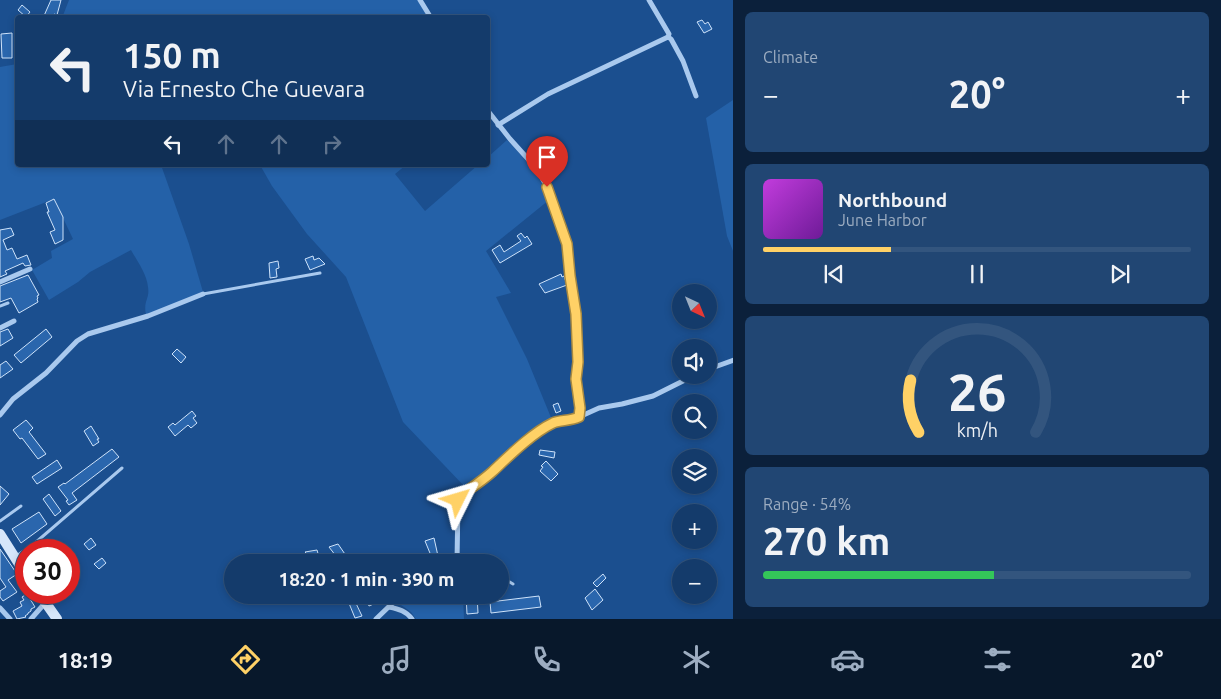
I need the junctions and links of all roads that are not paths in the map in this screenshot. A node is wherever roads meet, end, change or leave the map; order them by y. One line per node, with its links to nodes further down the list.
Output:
1 (420, 0): 3 (street)
2 (649, 0): 4 (street)
3 (428, 15)
4 (668, 37): 5 (street); 7 (street)
5 (696, 96)
6 (490, 114): 7 (street)
7 (498, 125): 20 (street)
8 (30, 269): 10 (street)
9 (320, 273): 11 (lane)
10 (0, 282)
11 (203, 294): 19 (street)
12 (8, 303): 13 (lane)
13 (0, 306)
14 (14, 320): 15 (street)
15 (0, 328)
16 (733, 360): 17 (street)
17 (717, 366)
18 (677, 384): 20 (street)
19 (0, 415)
20 (579, 417): 26 (street)
21 (122, 468): 25 (lane)
22 (21, 506): 23 (lane)
23 (0, 521)
24 (0, 536): 27 (street)
25 (39, 539)
26 (457, 554)
27 (15, 557)
28 (509, 582): 29 (lane)
29 (513, 584)
30 (44, 604): 36 (street)
31 (46, 604): 37 (street)
32 (392, 604): 33 (street)
33 (389, 607): 38 (street); 39 (street)
34 (0, 608): 35 (street)
35 (10, 619)
36 (31, 619)
37 (57, 619)
38 (376, 619)
39 (412, 619)

